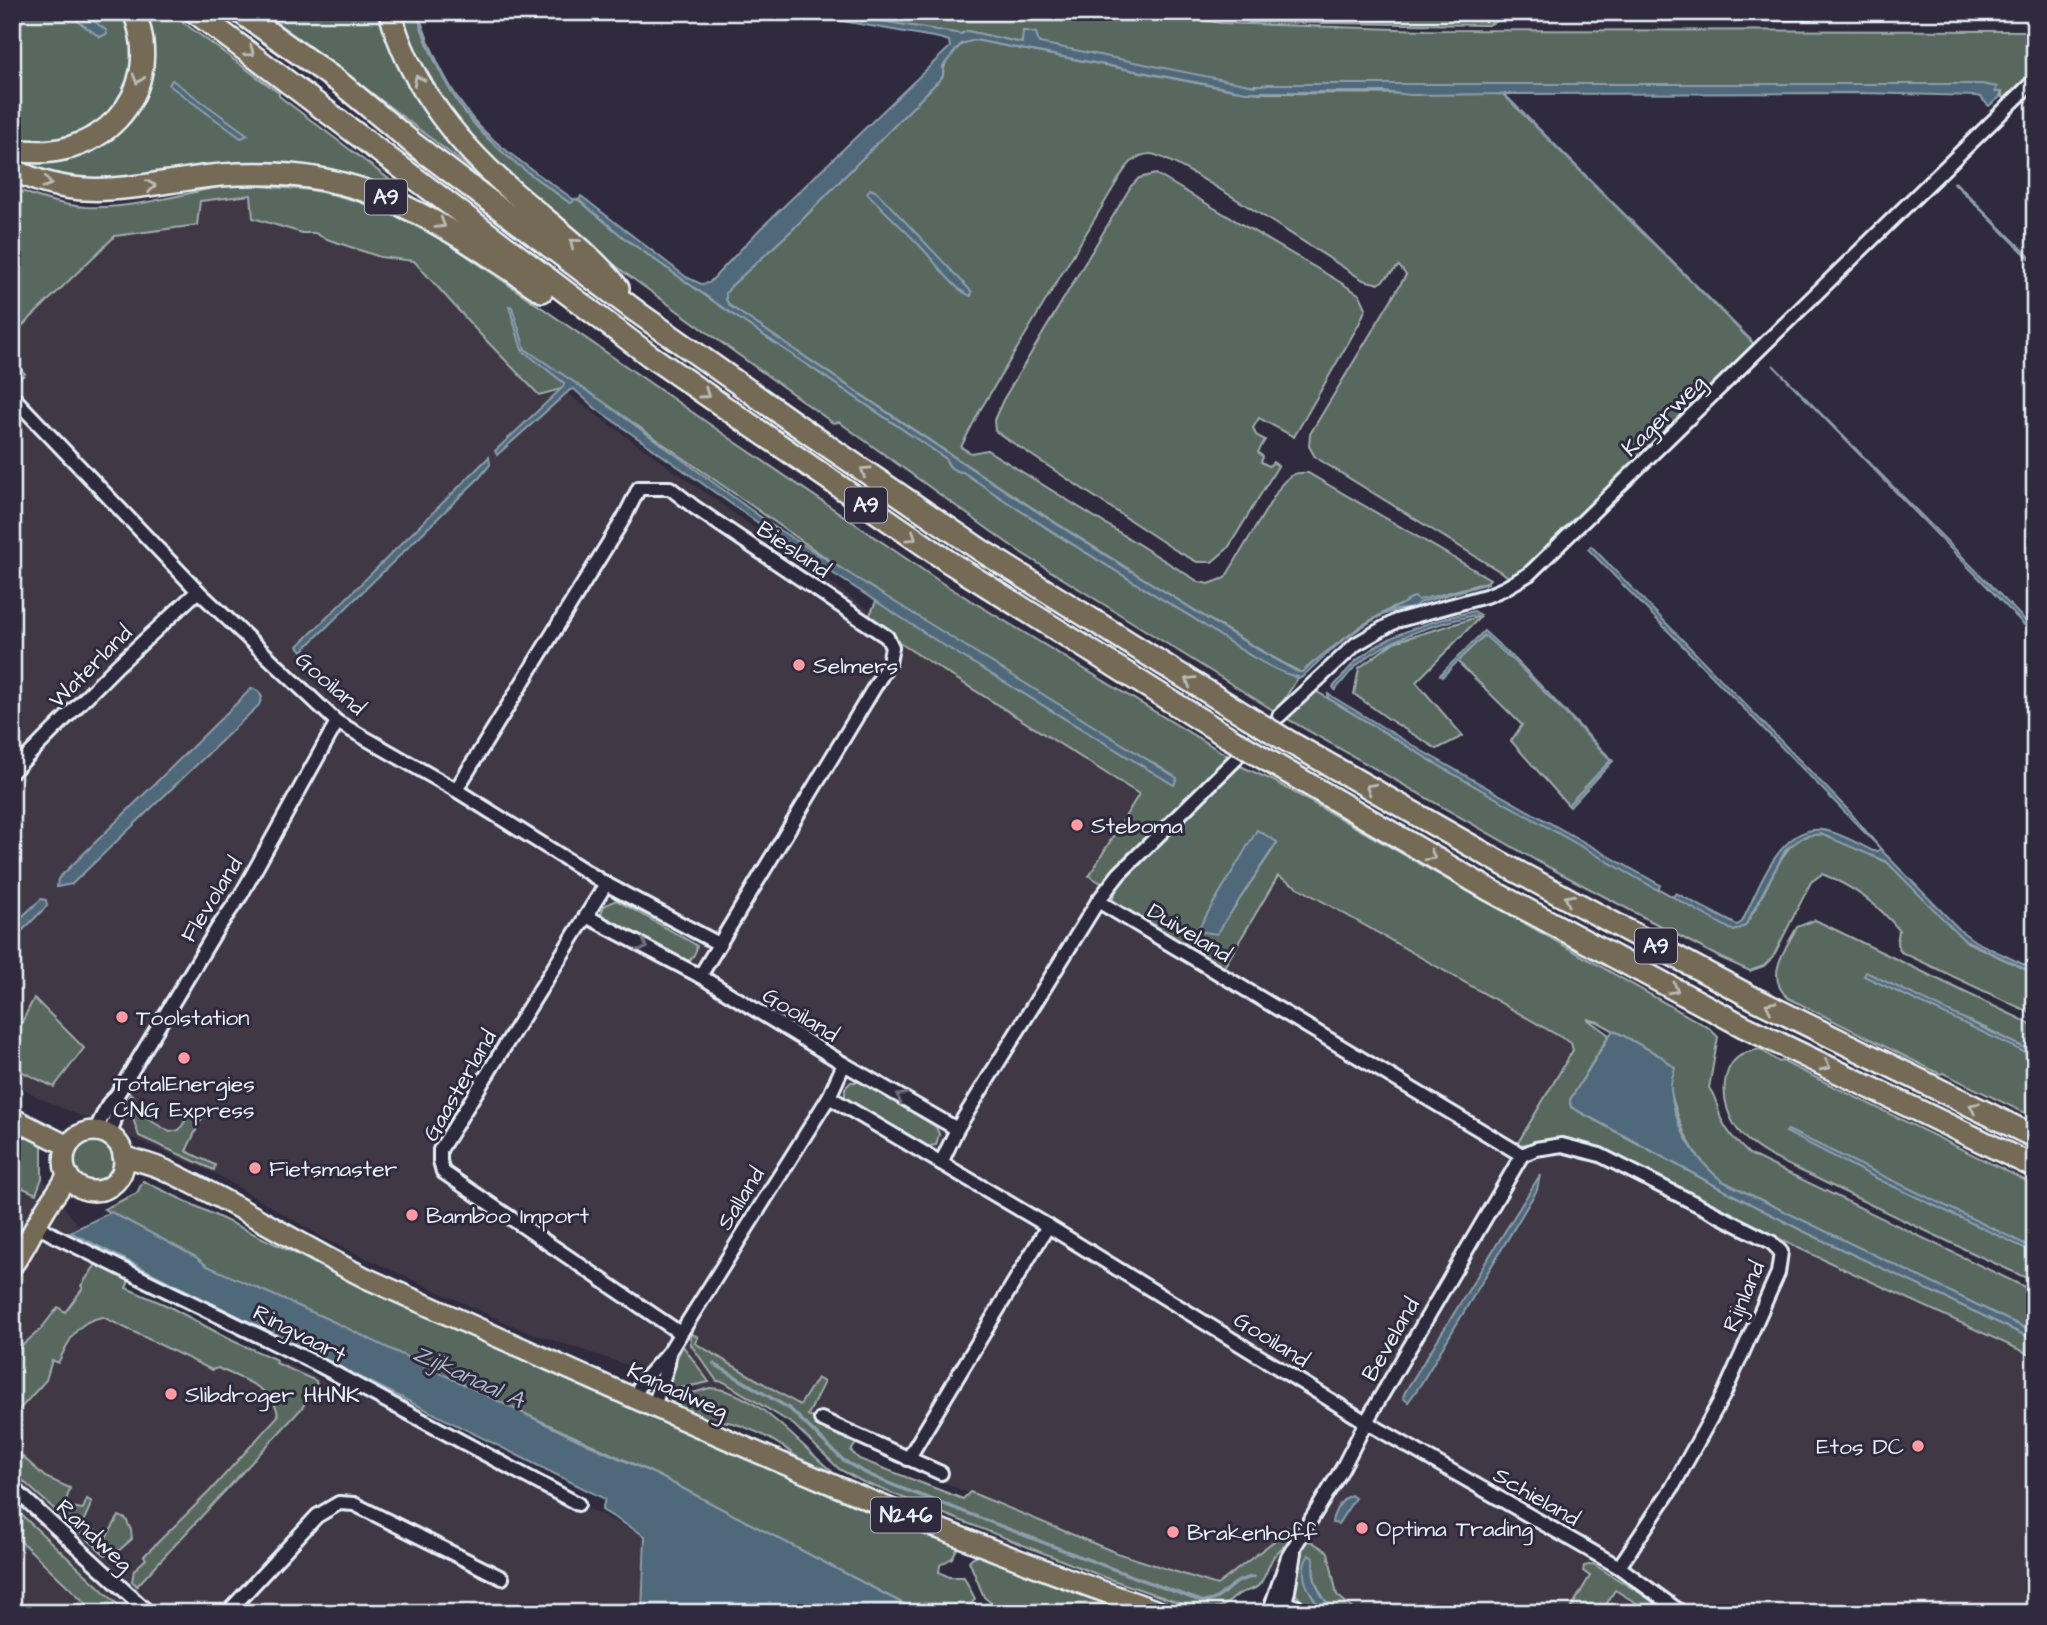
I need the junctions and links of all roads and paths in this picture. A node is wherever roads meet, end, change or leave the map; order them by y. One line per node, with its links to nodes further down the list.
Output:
1 (134, 12): 8 (highway, one-way to 8)
2 (195, 12): 11 (highway, A9, one-way to 11)
3 (240, 12): 10 (highway, A9)
4 (390, 12): 10 (highway, A9, one-way to 4)
5 (1752, 12): 6 (street)
6 (1810, 12)
7 (2035, 80): 14 (street, Kagerweg)
8 (12, 149)
9 (12, 169): 11 (highway, A9, one-way to 11)
10 (636, 312): 29 (highway, A9, one-way to 10, bridge)
11 (649, 355): 34 (highway, A9, one-way to 34, bridge)
12 (12, 396): 13 (street, Gooiland)
13 (198, 592): 15 (street, Gooiland); 17 (street, Waterland)
14 (1279, 716)
15 (338, 722): 18 (street, Gooiland); 28 (street, Flevoland)
16 (1236, 760): 20 (street)
17 (12, 772)
18 (456, 790): 19 (street, Gooiland); 22 (street, Biesland)
19 (606, 884): 21 (street, Gaasterland); 22 (street, Gooiland)
20 (1098, 901): 27 (street); 31 (street, Duiveland)
21 (586, 916): 23 (street, Gooiland, one-way to 23); 42 (street, Gaasterland)
22 (719, 944): 23 (street, Biesland)
23 (700, 976): 24 (street, Gooiland)
24 (844, 1064): 25 (street, Salland); 27 (street, Gooiland, one-way to 24)
25 (829, 1097): 33 (street, Gooiland); 42 (street, Salland)
26 (12, 1118): 30 (main road)
27 (957, 1129): 33 (street)
28 (102, 1133): 30 (main road); 32 (main road)
29 (2035, 1137)
30 (68, 1146): 35 (main road)
31 (1522, 1155): 47 (street, Beveland); 53 (street, Rijnland)
32 (124, 1156): 36 (main road); 37 (main road, Kanaalweg / N246)
33 (941, 1163): 40 (street, Gooiland)
34 (2035, 1167)
35 (67, 1174): 38 (main road); 39 (main road)
36 (119, 1178): 37 (main road, Kanaalweg / N246); 38 (main road, N246)
37 (186, 1181): 44 (main road, Kanaalweg / N246)
38 (84, 1190): 39 (main road)
39 (38, 1226): 41 (main road); 51 (street, Ringvaart)
40 (1048, 1226): 47 (street, Gooiland); 48 (street)
41 (12, 1266)
42 (680, 1333): 43 (street, Salland)
43 (669, 1352): 44 (street, Salland); 45 (street, Salland)
44 (634, 1397): 45 (main road, Kanaalweg / N246)
45 (654, 1406): 58 (main road, Kanaalweg / N246)
46 (821, 1419): 48 (street)
47 (1366, 1422): 52 (street, Beveland); 53 (street, Schieland)
48 (908, 1459): 49 (street)
49 (941, 1473)
50 (12, 1487): 56 (street, Randweg)
51 (578, 1504)
52 (1295, 1545): 55 (street, Beveland); 59 (street, Beveland)
53 (1619, 1567): 61 (street, Schieland)
54 (502, 1578): 57 (street)
55 (1283, 1608): 60 (street)
56 (149, 1613)
57 (227, 1613)
58 (1164, 1613)
59 (1269, 1613)
60 (1302, 1613)
61 (1682, 1613)

